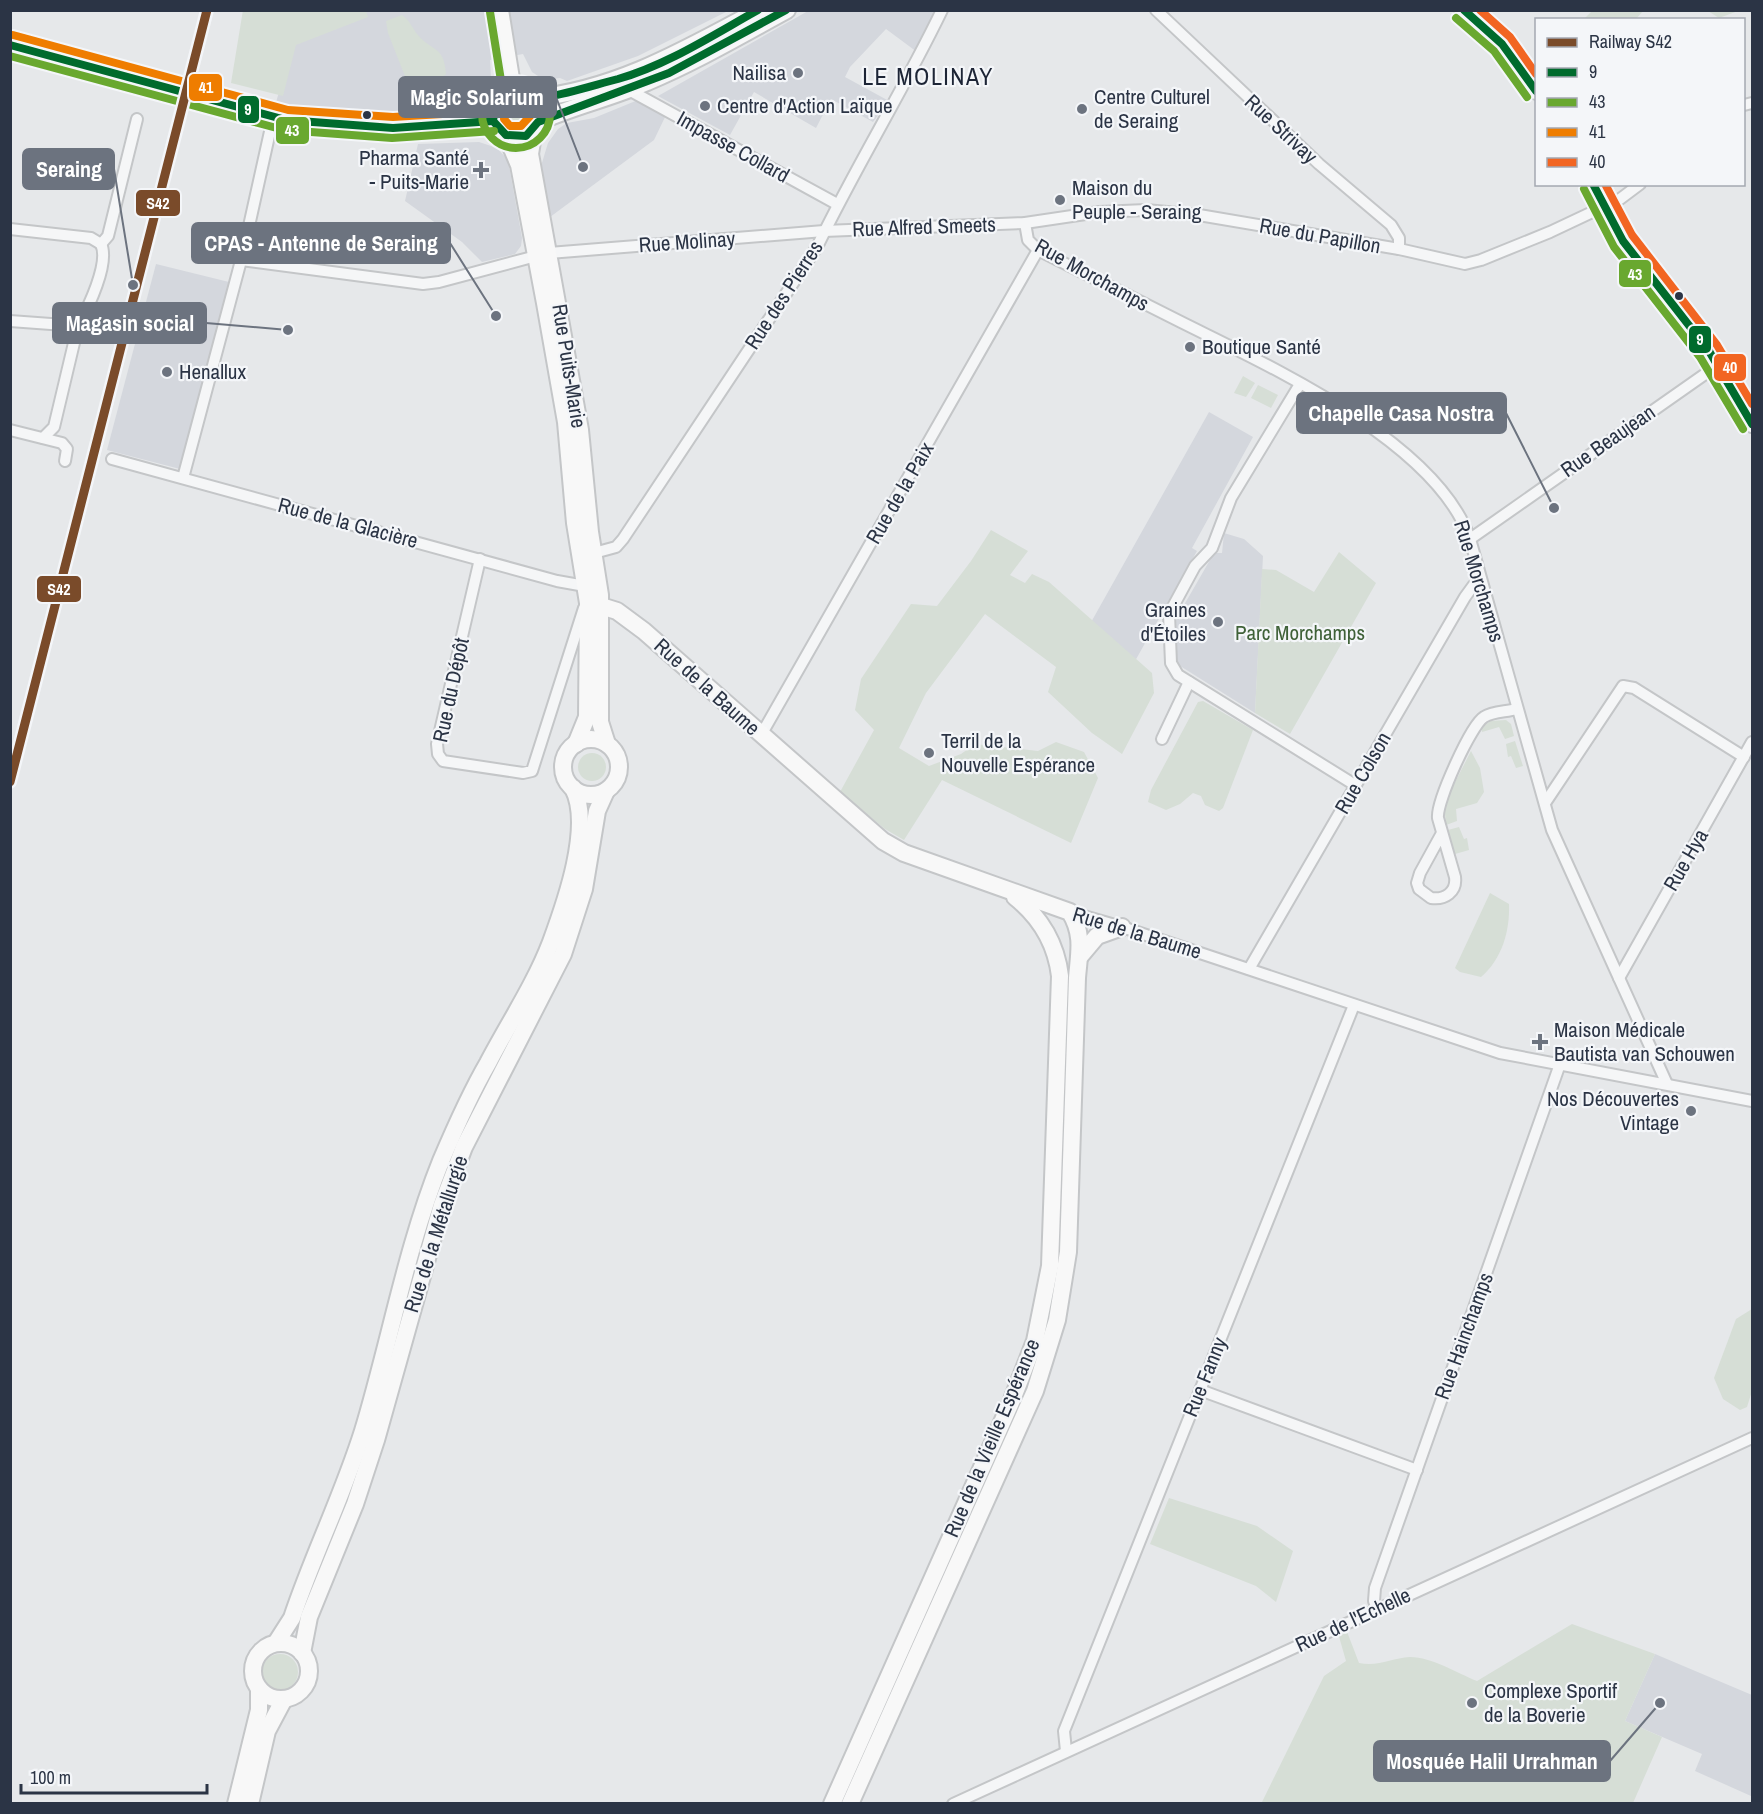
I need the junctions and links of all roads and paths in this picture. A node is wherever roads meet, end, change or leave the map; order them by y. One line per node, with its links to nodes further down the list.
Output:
1 (500, 10): 10 (street)
2 (759, 10): 11 (street)
3 (787, 10): 8 (street)
4 (942, 10): 19 (street, Rue des Pierres)
5 (1156, 10): 25 (street, Rue Strivay)
6 (1463, 10): 9 (street)
7 (10, 45): 12 (street)
8 (629, 90): 15 (street); 19 (street, Impasse Collard)
9 (1535, 90)
10 (513, 91): 11 (street); 14 (street)
11 (533, 98): 15 (street)
12 (273, 118): 14 (street); 28 (street)
13 (137, 119): 24 (street)
14 (493, 121): 16 (street)
15 (536, 126): 16 (street); 27 (street, Rue Puits-Marie)
16 (507, 137): 27 (street, Rue Puits-Marie)
17 (1594, 186): 20 (street)
18 (1638, 186): 20 (street, Rue du Papillon)
19 (837, 204): 23 (street, Rue des Pierres)
20 (1604, 206): 25 (street, Rue du Papillon); 31 (street)
21 (1025, 223): 23 (street, Rue Alfred Smeets); 25 (street, Rue du Papillon); 26 (street, Rue Morchamps)
22 (10, 229): 24 (street)
23 (824, 231): 27 (street, Rue Molinay); 40 (street, Rue des Pierres)
24 (101, 244): 30 (street)
25 (1399, 249)
26 (1038, 250): 32 (street, Rue Morchamps); 46 (street, Rue de la Paix)
27 (543, 254): 28 (street, Rue Molinay); 40 (street, Rue Puits-Marie); 43 (street, Rue Puits-Marie)
28 (241, 260): 38 (street)
29 (10, 321): 30 (street)
30 (78, 326): 35 (street)
31 (1718, 365): 33 (street); 39 (street, Rue Beaujean)
32 (1300, 384): 39 (street, Rue Morchamps); 44 (street)
33 (1752, 424)
34 (10, 430): 35 (street)
35 (44, 438): 37 (street)
36 (112, 459): 38 (street, Rue de la Glacière)
37 (65, 461)
38 (183, 478): 41 (street, Rue de la Glacière)
39 (1470, 539): 42 (street, Rue Morchamps)
40 (594, 553): 43 (street, Rue Puits-Marie)
41 (480, 560): 43 (street, Rue de la Glacière); 43 (street, Rue du Dépôt)
42 (1481, 581): 45 (street, Rue Morchamps); 52 (street, Rue Colson)
43 (591, 598): 46 (street, Rue de la Baume); 49 (street, Rue de la Métallurgie); 50 (street, Rue de la Métallurgie)
44 (1189, 682): 47 (street); 52 (street)
45 (1516, 709): 55 (street, Rue Morchamps); 56 (street)
46 (761, 735): 57 (street, Rue de la Baume)
47 (1162, 739)
48 (1752, 742): 51 (street, Rue Hya)
49 (576, 744): 50 (street); 53 (street, Rue de la Métallurgie)
50 (607, 744): 54 (street, Rue de la Métallurgie)
51 (1744, 757): 55 (street); 62 (street, Rue Hya)
52 (1355, 785): 61 (street, Rue Colson)
53 (573, 788): 54 (street); 71 (street, Rue de la Métallurgie)
54 (606, 791): 72 (street, Rue de la Métallurgie)
55 (1545, 803): 62 (street, Rue Morchamps)
56 (1442, 834): 56 (street)
57 (1005, 888): 58 (street, Rue de la Baume); 78 (street, Rue de la Vieille Espérance)
58 (1070, 912): 59 (street, Rue de la Baume); 60 (street, Rue de la Vieille Espérance)
59 (1122, 927): 60 (street); 61 (street, Rue de la Baume)
60 (1081, 955): 79 (street, Rue de la Vieille Espérance)
61 (1249, 969): 63 (street, Rue de la Baume)
62 (1619, 978): 65 (street, Rue Morchamps)
63 (1354, 1005): 64 (street, Rue de la Baume); 67 (street, Rue Fanny)
64 (1560, 1064): 65 (street, Rue de la Baume); 69 (street, Rue Hainchamps)
65 (1667, 1084): 66 (street, Rue de la Baume)
66 (1752, 1101)
67 (1200, 1390): 69 (street); 75 (street, Rue Fanny)
68 (1752, 1438): 70 (street, Rue de l'Echelle)
69 (1416, 1470): 70 (street, Rue Hainchamps)
70 (1377, 1609): 75 (street, Rue de l'Echelle)
71 (276, 1644): 72 (street); 73 (street, Rue de la Métallurgie)
72 (302, 1653): 74 (street, Rue de la Métallurgie)
73 (259, 1689): 74 (street); 76 (street, Rue de la Métallurgie)
74 (284, 1699): 77 (street, Rue de la Métallurgie)
75 (1066, 1751): 80 (street, Rue de l'Echelle)
76 (236, 1803)
77 (250, 1803)
78 (832, 1803)
79 (850, 1803)
80 (953, 1803)

